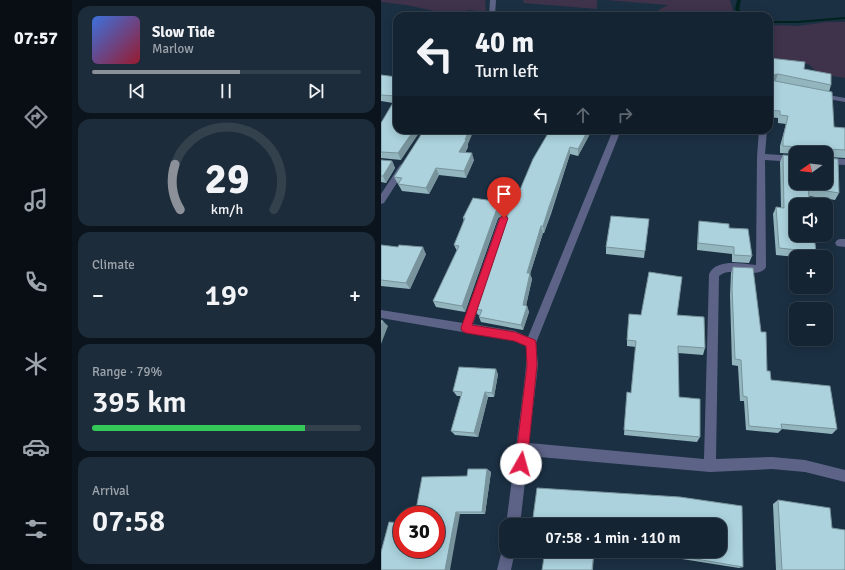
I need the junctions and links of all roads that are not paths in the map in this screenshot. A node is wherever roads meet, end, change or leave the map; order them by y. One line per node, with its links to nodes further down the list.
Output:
1 (493, 0): 2 (street)
2 (492, 12)
3 (814, 94): 4 (street)
4 (845, 100)
5 (615, 134): 16 (street)
6 (763, 134): 7 (street)
7 (761, 157): 8 (street); 18 (street)
8 (789, 159)
9 (833, 161): 11 (street)
10 (403, 162): 12 (street)
11 (845, 162)
12 (381, 201)
13 (504, 218): 15 (street)
14 (381, 314): 15 (street)
15 (466, 328): 16 (street)
16 (531, 343): 17 (street)
17 (523, 449): 18 (street); 20 (street)
18 (710, 466): 19 (street)
19 (845, 476)
20 (514, 518)
21 (507, 558): 22 (street)
22 (504, 570)

